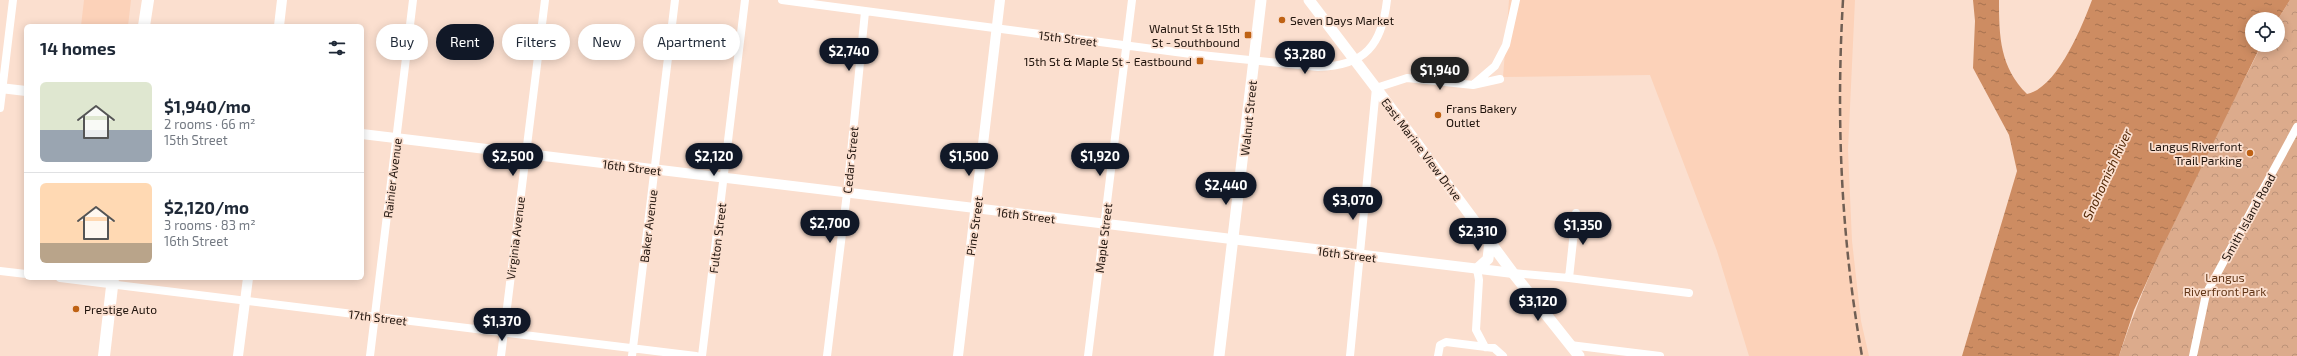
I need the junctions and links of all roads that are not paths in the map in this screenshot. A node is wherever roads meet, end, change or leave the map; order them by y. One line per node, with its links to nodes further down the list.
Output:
1 (13, 0): 24 (street)
2 (148, 0): 16 (main road)
3 (282, 0): 17 (street)
4 (413, 0): 30 (street, Rainier Avenue)
5 (545, 0): 31 (street, Virginia Avenue)
6 (675, 0): 32 (street, Baker Avenue)
7 (745, 0): 33 (street, Fulton Street)
8 (782, 0): 15 (street, 15th Street)
9 (1000, 0): 18 (street, Pine Street)
10 (1132, 0): 19 (street, Maple Street)
11 (1262, 0): 20 (main road, Walnut Street)
12 (1309, 0): 21 (main road, East Marine View Drive)
13 (1387, 0): 21 (street)
14 (1516, 0): 23 (street)
15 (865, 12): 18 (street, 15th Street); 34 (street, Cedar Street)
16 (144, 24)
17 (279, 24)
18 (997, 28): 19 (street, 15th Street); 35 (street, Pine Street)
19 (1126, 45): 20 (street, 15th Street); 37 (street, Maple Street)
20 (1254, 59): 21 (street, 15th Street); 38 (main road, Walnut Street)
21 (1353, 60): 25 (main road, East Marine View Drive)
22 (1500, 79): 23 (street)
23 (1473, 84): 25 (street)
24 (1, 88): 26 (street); 27 (street)
25 (1376, 88): 39 (main road, East Marine View Drive); 40 (street)
26 (24, 91)
27 (0, 108)
28 (2297, 127): 71 (street, Smith Island Road)
29 (364, 134): 30 (street, 16th Street)
30 (396, 138): 31 (street, 16th Street); 51 (street, Rainier Avenue)
31 (526, 154): 32 (street, 16th Street); 52 (street, Virginia Avenue)
32 (654, 170): 33 (street, 16th Street); 55 (street, Baker Avenue)
33 (724, 179): 34 (street, 16th Street); 61 (street, Fulton Street)
34 (847, 194): 35 (street, 16th Street); 62 (street, Cedar Street)
35 (976, 209): 37 (street, 16th Street); 63 (street, Pine Street)
36 (1576, 213): 45 (street)
37 (1105, 224): 38 (street, 16th Street); 64 (street, Maple Street)
38 (1234, 240): 40 (street, 16th Street); 65 (main road, Walnut Street)
39 (1490, 241): 41 (main road); 43 (main road, East Marine View Drive)
40 (1360, 256): 41 (street, 16th Street); 66 (street)
41 (1477, 269): 43 (street, 16th Street); 54 (street)
42 (0, 271): 44 (street)
43 (1513, 273): 45 (street, 16th Street); 53 (main road, East Marine View Drive)
44 (24, 274)
45 (1569, 278): 49 (street, 16th Street)
46 (95, 280): 48 (street, 17th Street)
47 (248, 280): 50 (street)
48 (112, 281): 50 (street, 17th Street); 56 (main road)
49 (1689, 293)
50 (245, 300): 51 (street, 17th Street); 57 (street)
51 (375, 316): 52 (street, 17th Street); 58 (street, Rainier Avenue)
52 (504, 332): 55 (street, 17th Street); 59 (street, Virginia Avenue)
53 (1570, 345): 69 (main road, East Marine View Drive); 70 (street)
54 (1485, 347): 67 (street); 68 (street)
55 (632, 352): 60 (street, 17th Street)
56 (104, 356)
57 (238, 356)
58 (370, 356)
59 (500, 356)
60 (696, 356)
61 (702, 356)
62 (827, 356)
63 (958, 356)
64 (1088, 356)
65 (1219, 356)
66 (1350, 356)
67 (1438, 356)
68 (1503, 356)
69 (1579, 356)
70 (1660, 356)
71 (2193, 356)

